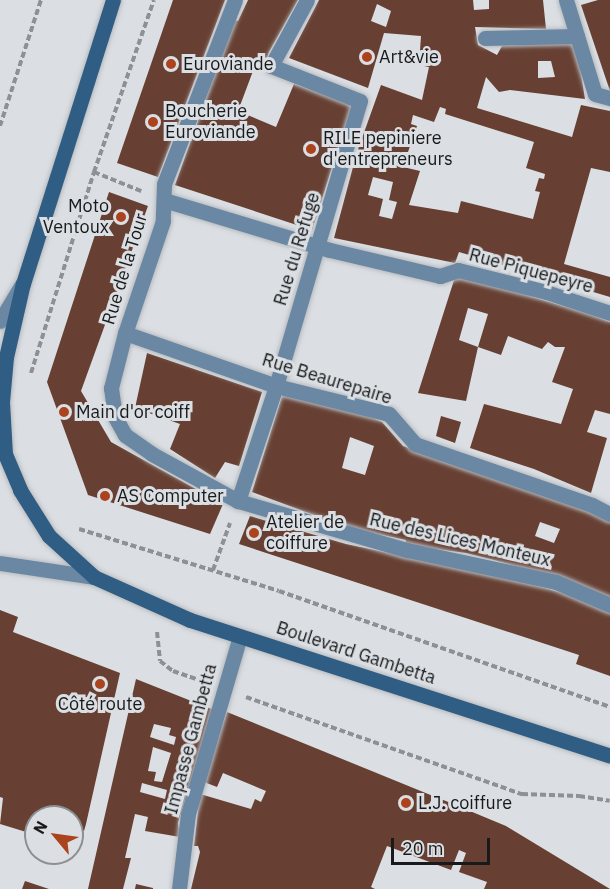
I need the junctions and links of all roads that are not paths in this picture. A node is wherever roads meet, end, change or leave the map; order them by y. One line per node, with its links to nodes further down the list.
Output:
1 (112, 0): 10 (main road, Boulevard Gambetta)
2 (235, 0): 8 (street, Rue de la Tour)
3 (307, 0): 9 (street, Rue du Refuge)
4 (566, 0): 5 (street)
5 (577, 36): 6 (street); 7 (street)
6 (485, 38)
7 (610, 98)
8 (157, 197): 9 (street, Rue Piquepeyre); 13 (street, Rue de la Tour)
9 (318, 246): 11 (street, Rue Piquepeyre); 14 (street, Rue du Refuge)
10 (23, 284): 12 (street); 16 (main road, Boulevard Gambetta)
11 (610, 313)
12 (0, 321)
13 (125, 333): 14 (street, Rue Beaurepaire); 15 (street, Rue de la Tour)
14 (276, 386): 17 (street, Rue du Refuge); 18 (street, Rue Beaurepaire)
15 (115, 417): 17 (street, Rue des Lices Monteux)
16 (2, 457): 20 (main road, Boulevard Gambetta)
17 (238, 501): 21 (street, Rue des Lices Monteux)
18 (610, 514)
19 (0, 563): 20 (street)
20 (94, 577): 22 (main road, Boulevard Gambetta)
21 (610, 605)
22 (240, 636): 23 (main road, Boulevard Gambetta); 24 (street, Impasse Gambetta)
23 (610, 756)
24 (179, 889)

